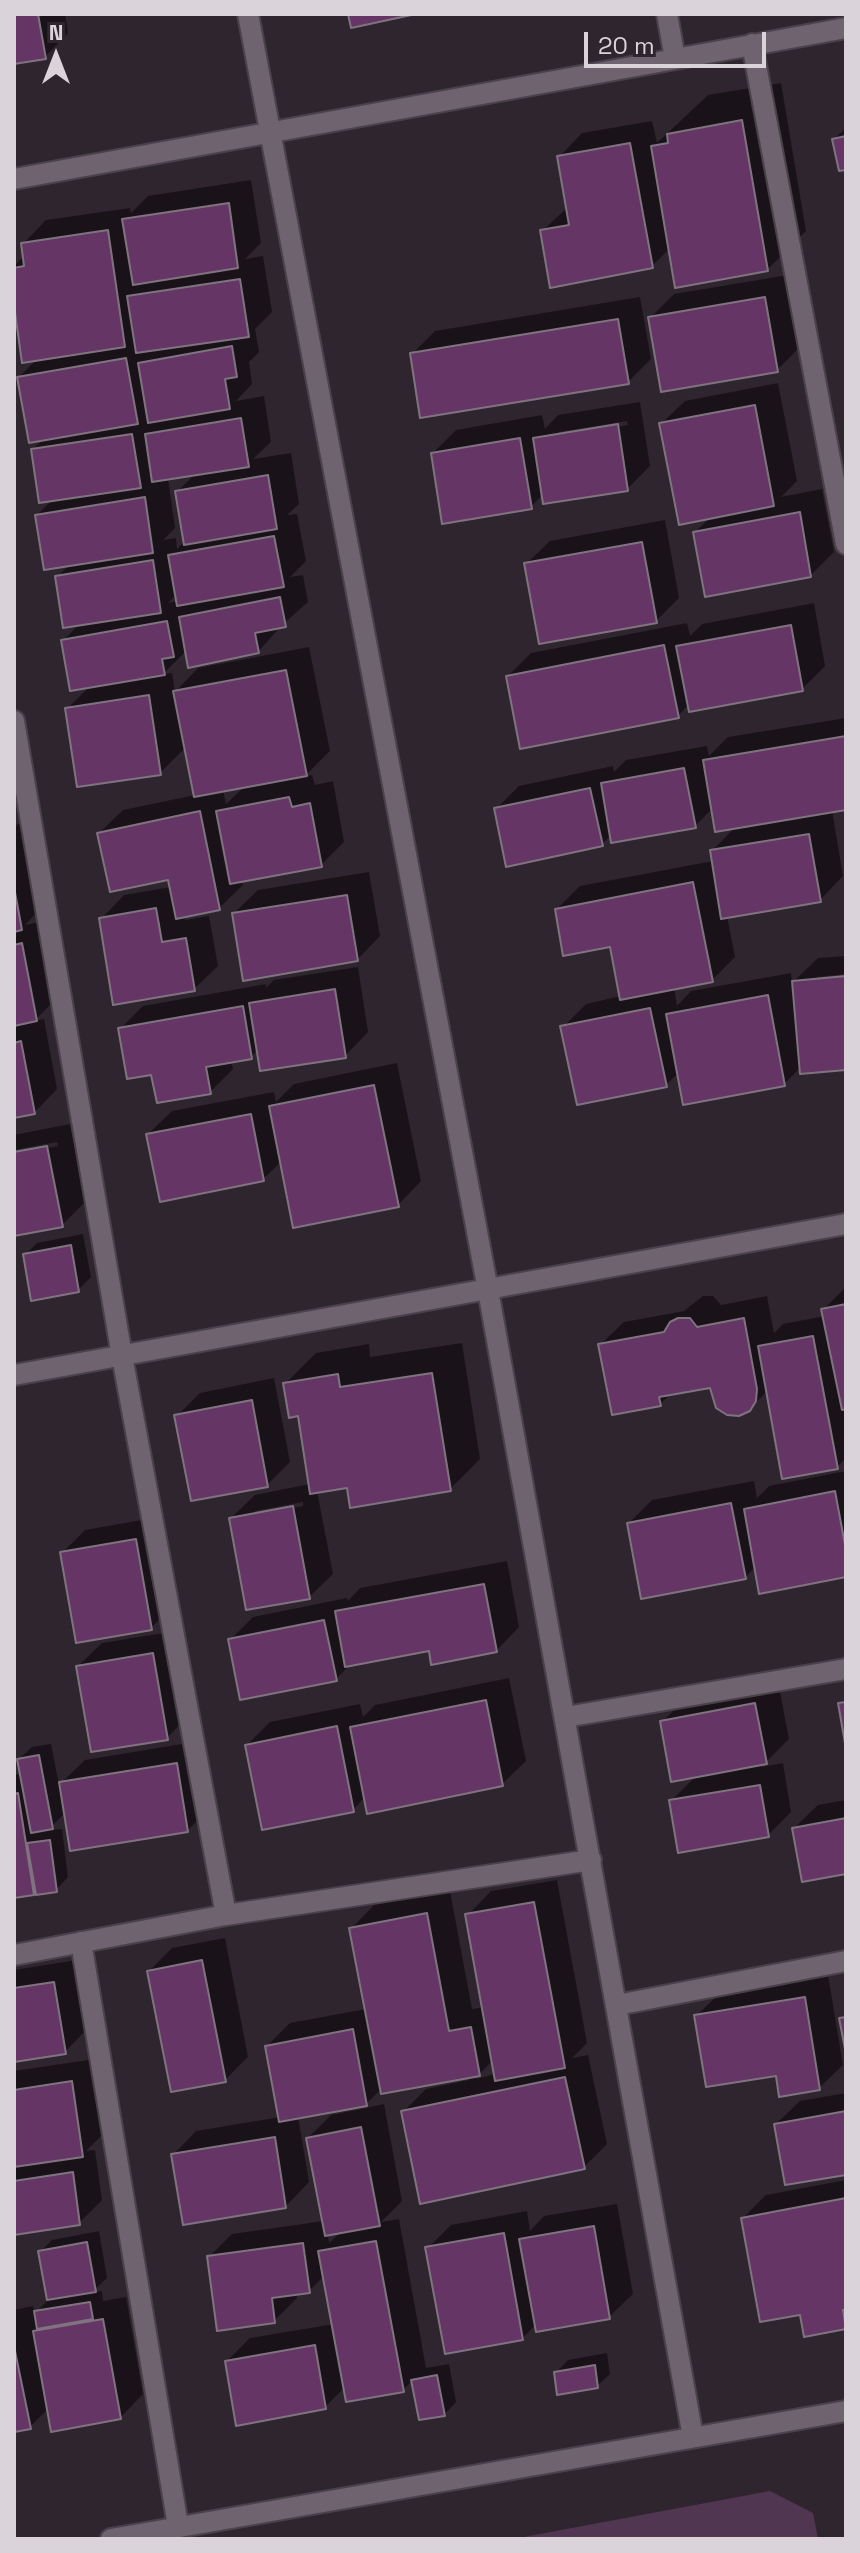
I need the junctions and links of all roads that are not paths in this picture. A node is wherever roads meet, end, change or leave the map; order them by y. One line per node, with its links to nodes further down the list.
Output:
1 (248, 14): 6 (street)
2 (667, 14): 5 (street)
3 (846, 28): 4 (street)
4 (752, 44): 5 (street); 8 (street)
5 (675, 59): 6 (street)
6 (269, 133): 7 (street); 11 (street)
7 (14, 179)
8 (846, 544)
9 (14, 721): 12 (street)
10 (846, 1224): 11 (street)
11 (488, 1290): 12 (street); 15 (street)
12 (122, 1356): 13 (street); 17 (street)
13 (14, 1375)
14 (846, 1669): 15 (street)
15 (566, 1717): 16 (street)
16 (591, 1860): 17 (street); 21 (street)
17 (226, 1915): 18 (street)
18 (81, 1942): 19 (street); 24 (street)
19 (14, 1955)
20 (846, 1961): 21 (street)
21 (617, 2005): 23 (street)
22 (846, 2411): 23 (street)
23 (693, 2437): 24 (street)
24 (178, 2526): 25 (street)
25 (111, 2539)

